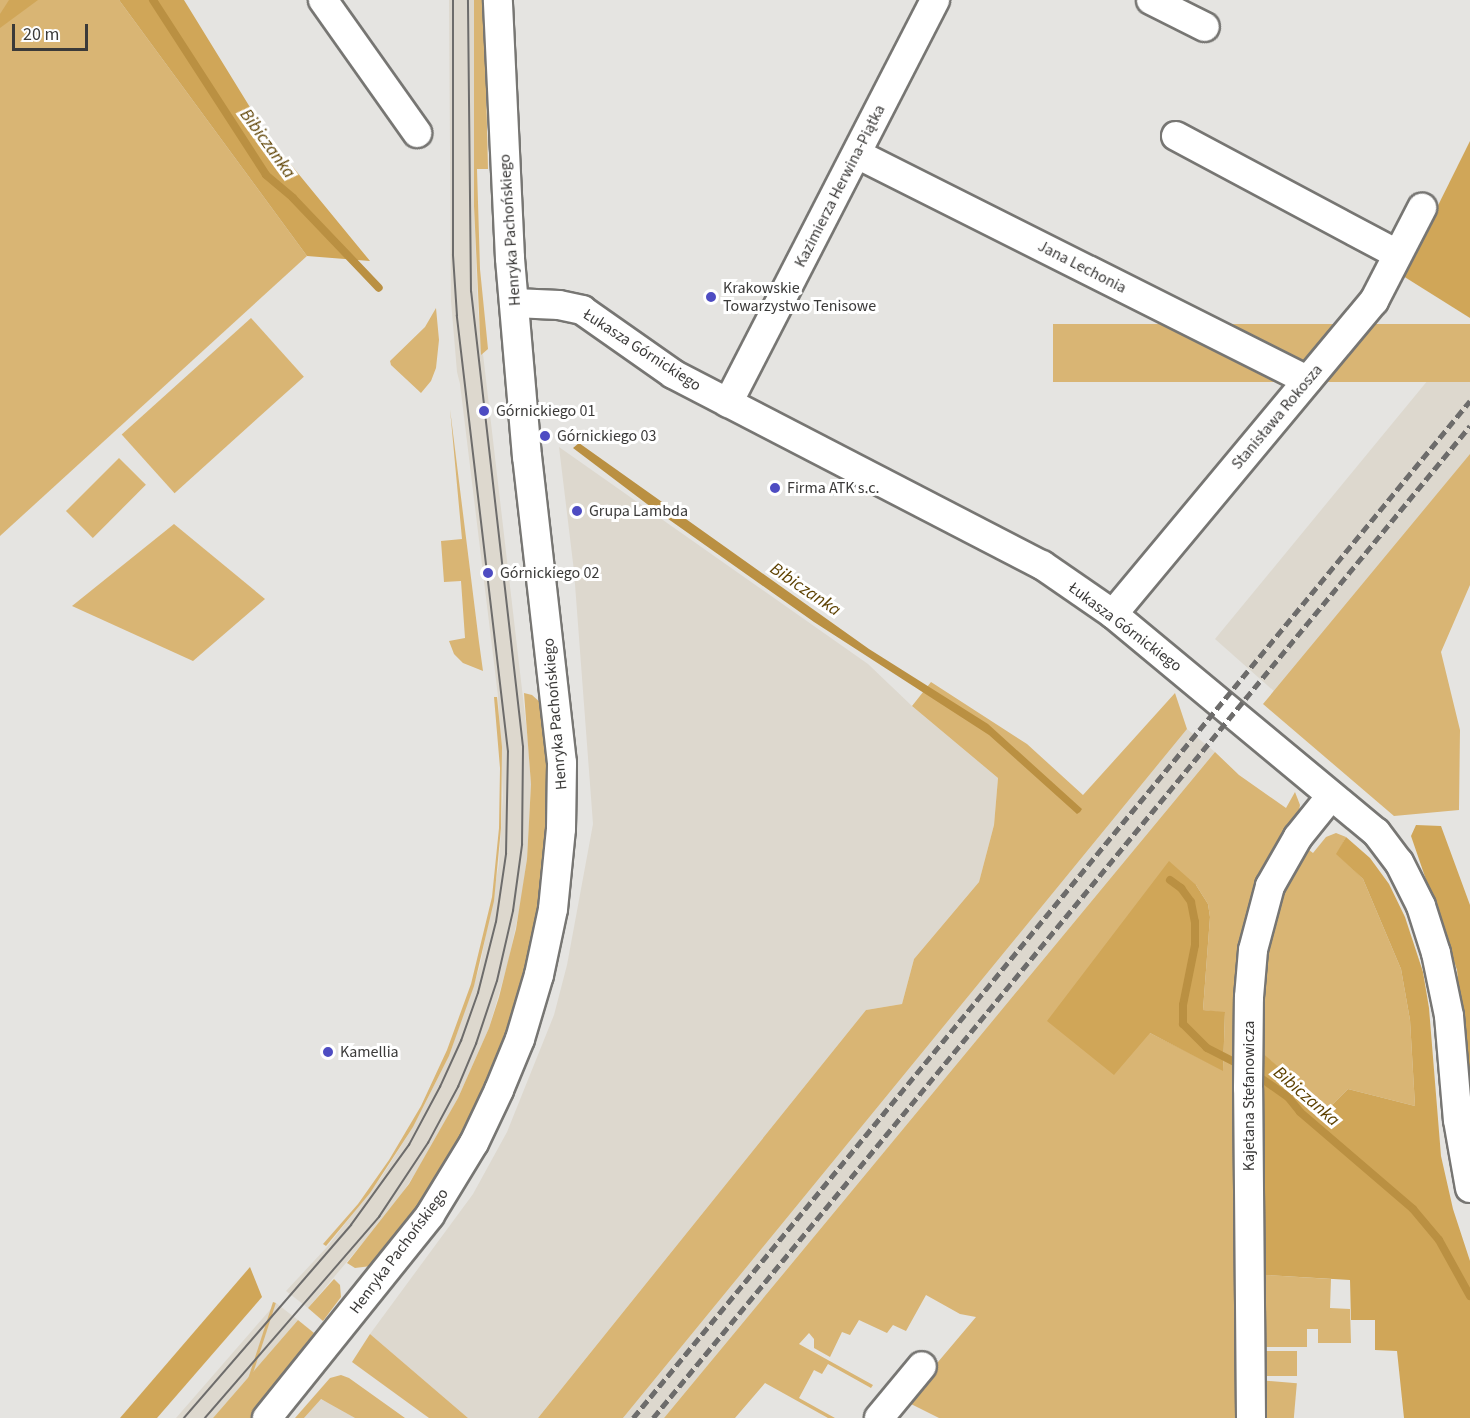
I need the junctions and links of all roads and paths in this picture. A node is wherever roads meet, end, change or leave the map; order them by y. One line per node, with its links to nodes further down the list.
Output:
1 (323, 0): 6 (street)
2 (498, 0): 11 (street, Henryka Pachońskiego)
3 (935, 0): 8 (street, Kazimierza Herwina-Piątka)
4 (1151, 0): 5 (street)
5 (1204, 27)
6 (417, 133)
7 (1176, 136): 10 (street)
8 (857, 154): 12 (street, Jana Lechonia); 13 (street, Kazimierza Herwina-Piątka)
9 (1422, 208): 10 (street, Stanisława Rokosza)
10 (1397, 254): 12 (street, Stanisława Rokosza)
11 (514, 303): 13 (street, Łukasza Górnickiego); 18 (street, Henryka Pachońskiego)
12 (1307, 380): 14 (street, Stanisława Rokosza)
13 (728, 403): 14 (street, Łukasza Górnickiego)
14 (1113, 614): 15 (street, Łukasza Górnickiego)
15 (1331, 796): 16 (street, Łukasza Górnickiego); 20 (street, Kajetana Stefanowicza)
16 (1470, 1188)
17 (922, 1366): 19 (street)
18 (267, 1418)
19 (879, 1418)
20 (1251, 1418)

